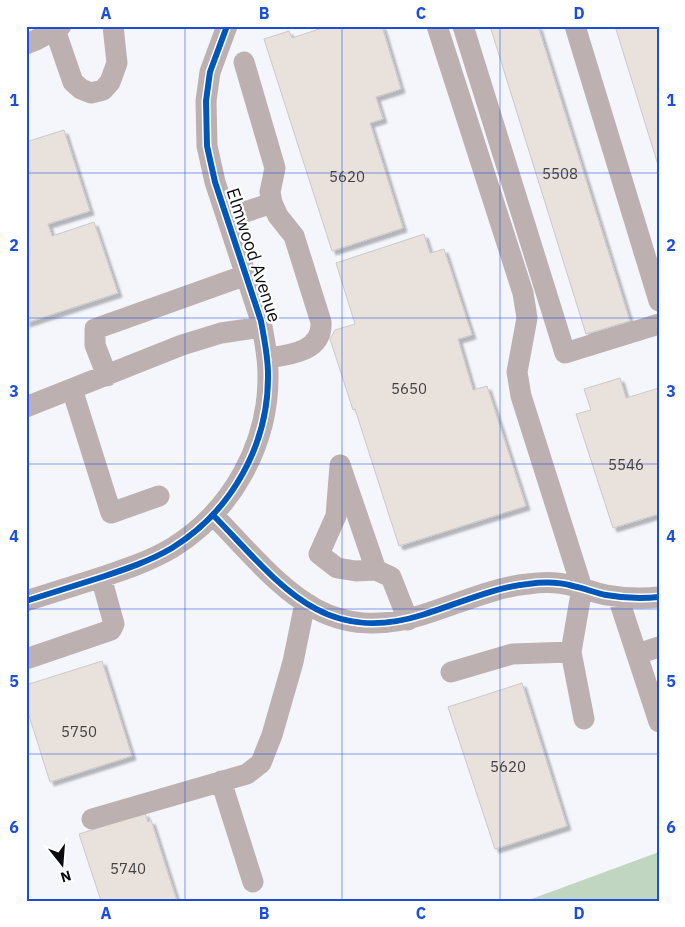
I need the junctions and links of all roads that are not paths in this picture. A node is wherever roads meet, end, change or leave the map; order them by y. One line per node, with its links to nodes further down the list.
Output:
1 (113, 26): 6 (street)
2 (227, 26): 10 (street, Elmwood Avenue)
3 (437, 26): 23 (street)
4 (463, 26): 13 (street)
5 (575, 26): 12 (street)
6 (58, 28): 7 (street)
7 (26, 44)
8 (244, 62): 9 (street)
9 (272, 203): 10 (street); 15 (street)
10 (227, 218): 11 (street, Elmwood Avenue)
11 (246, 275): 14 (street, Elmwood Avenue); 16 (street)
12 (659, 301)
13 (659, 324)
14 (262, 327): 15 (street, Elmwood Avenue); 16 (street)
15 (267, 358): 20 (street, Elmwood Avenue)
16 (107, 376): 17 (street)
17 (72, 389): 18 (street); 19 (street)
18 (26, 407)
19 (159, 496)
20 (213, 515): 22 (street, Elmwood Avenue); 27 (street)
21 (376, 570): 28 (street)
22 (101, 577): 26 (street, Elmwood Avenue); 32 (street)
23 (582, 588): 24 (street); 28 (street); 30 (street)
24 (618, 597): 25 (street); 31 (street)
25 (659, 597)
26 (26, 601)
27 (305, 603): 28 (street); 36 (street)
28 (408, 620)
29 (659, 647): 31 (street)
30 (571, 652): 33 (street); 34 (street)
31 (637, 654): 35 (street)
32 (29, 658)
33 (451, 672)
34 (584, 719)
35 (659, 722)
36 (222, 782): 37 (street); 38 (street)
37 (92, 819)
38 (253, 882)

